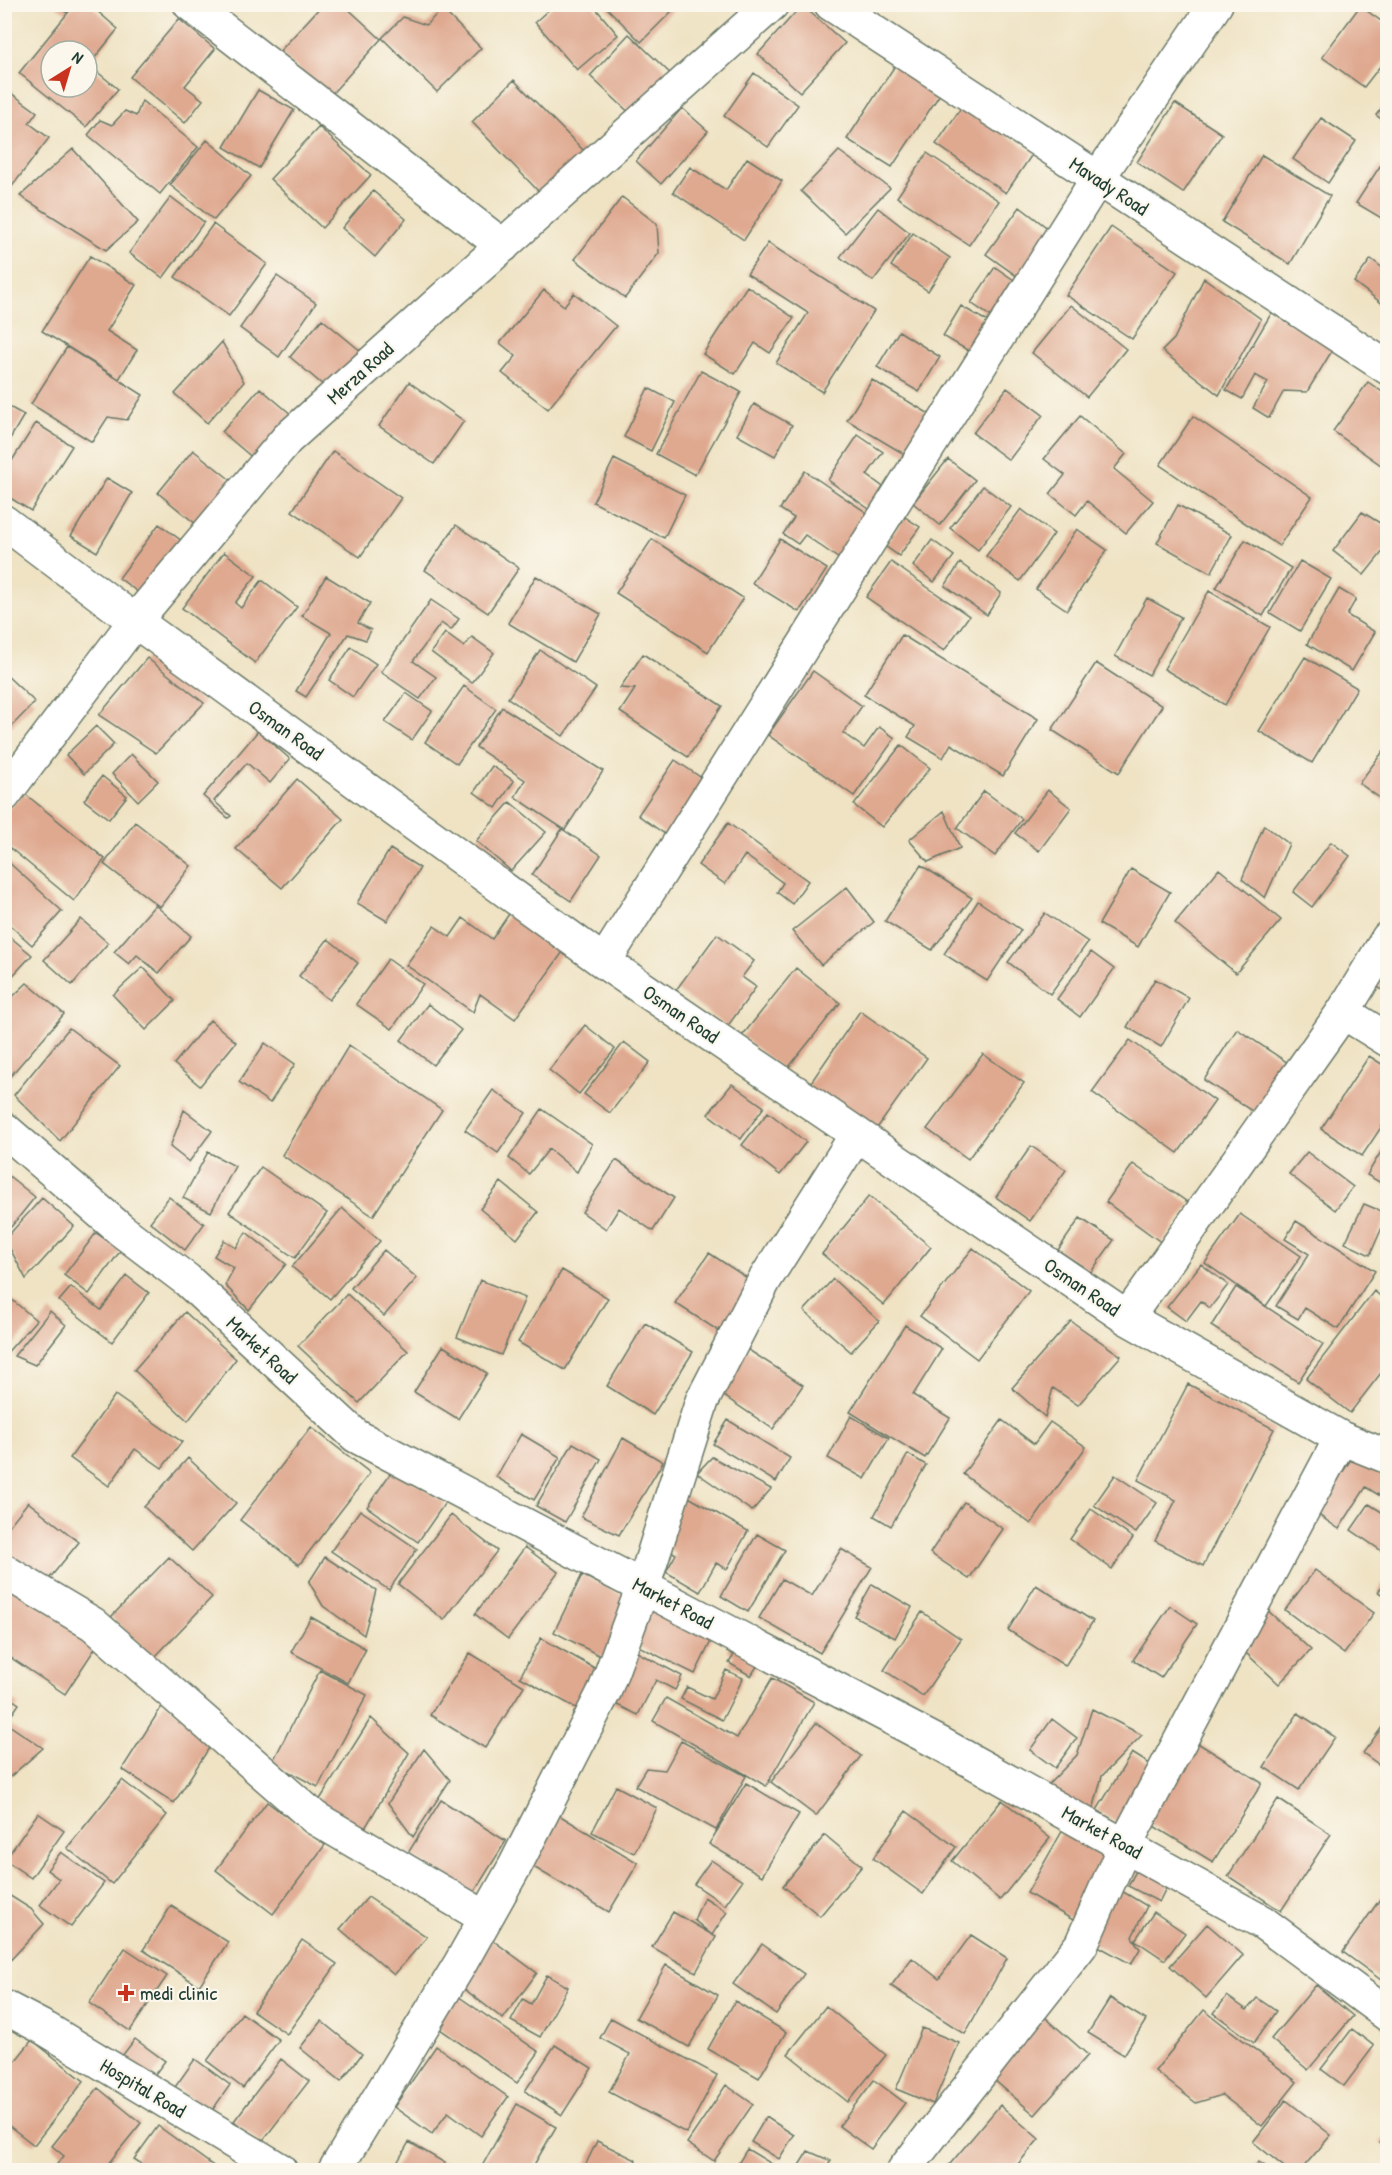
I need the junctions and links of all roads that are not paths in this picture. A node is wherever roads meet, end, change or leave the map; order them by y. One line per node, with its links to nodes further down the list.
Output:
1 (190, 4): 6 (street)
2 (772, 4): 6 (street, Merza Road)
3 (831, 4): 5 (street, Mavady Road)
4 (1216, 4): 5 (street)
5 (1098, 178): 7 (street, Mavady Road); 12 (street)
6 (503, 246): 9 (street, Merza Road)
7 (1388, 368)
8 (4, 522): 9 (street, Osman Road)
9 (135, 621): 10 (street, Merza Road); 12 (street, Osman Road)
10 (4, 795)
11 (1388, 938): 13 (street)
12 (604, 962): 16 (street, Osman Road)
13 (1343, 1012): 14 (street); 17 (street)
14 (1388, 1040)
15 (4, 1129): 21 (street, Market Road)
16 (857, 1134): 17 (street, Osman Road); 21 (street)
17 (1127, 1318): 18 (street, Osman Road)
18 (1341, 1438): 19 (street, Osman Road); 22 (street)
19 (1388, 1457)
20 (4, 1571): 23 (street)
21 (642, 1587): 22 (street, Market Road); 23 (street)
22 (1125, 1845): 25 (street, Market Road); 28 (street)
23 (486, 1918): 27 (street)
24 (4, 2007): 26 (street, Hospital Road)
25 (1388, 2015)
26 (280, 2170)
27 (335, 2170)
28 (904, 2170)

